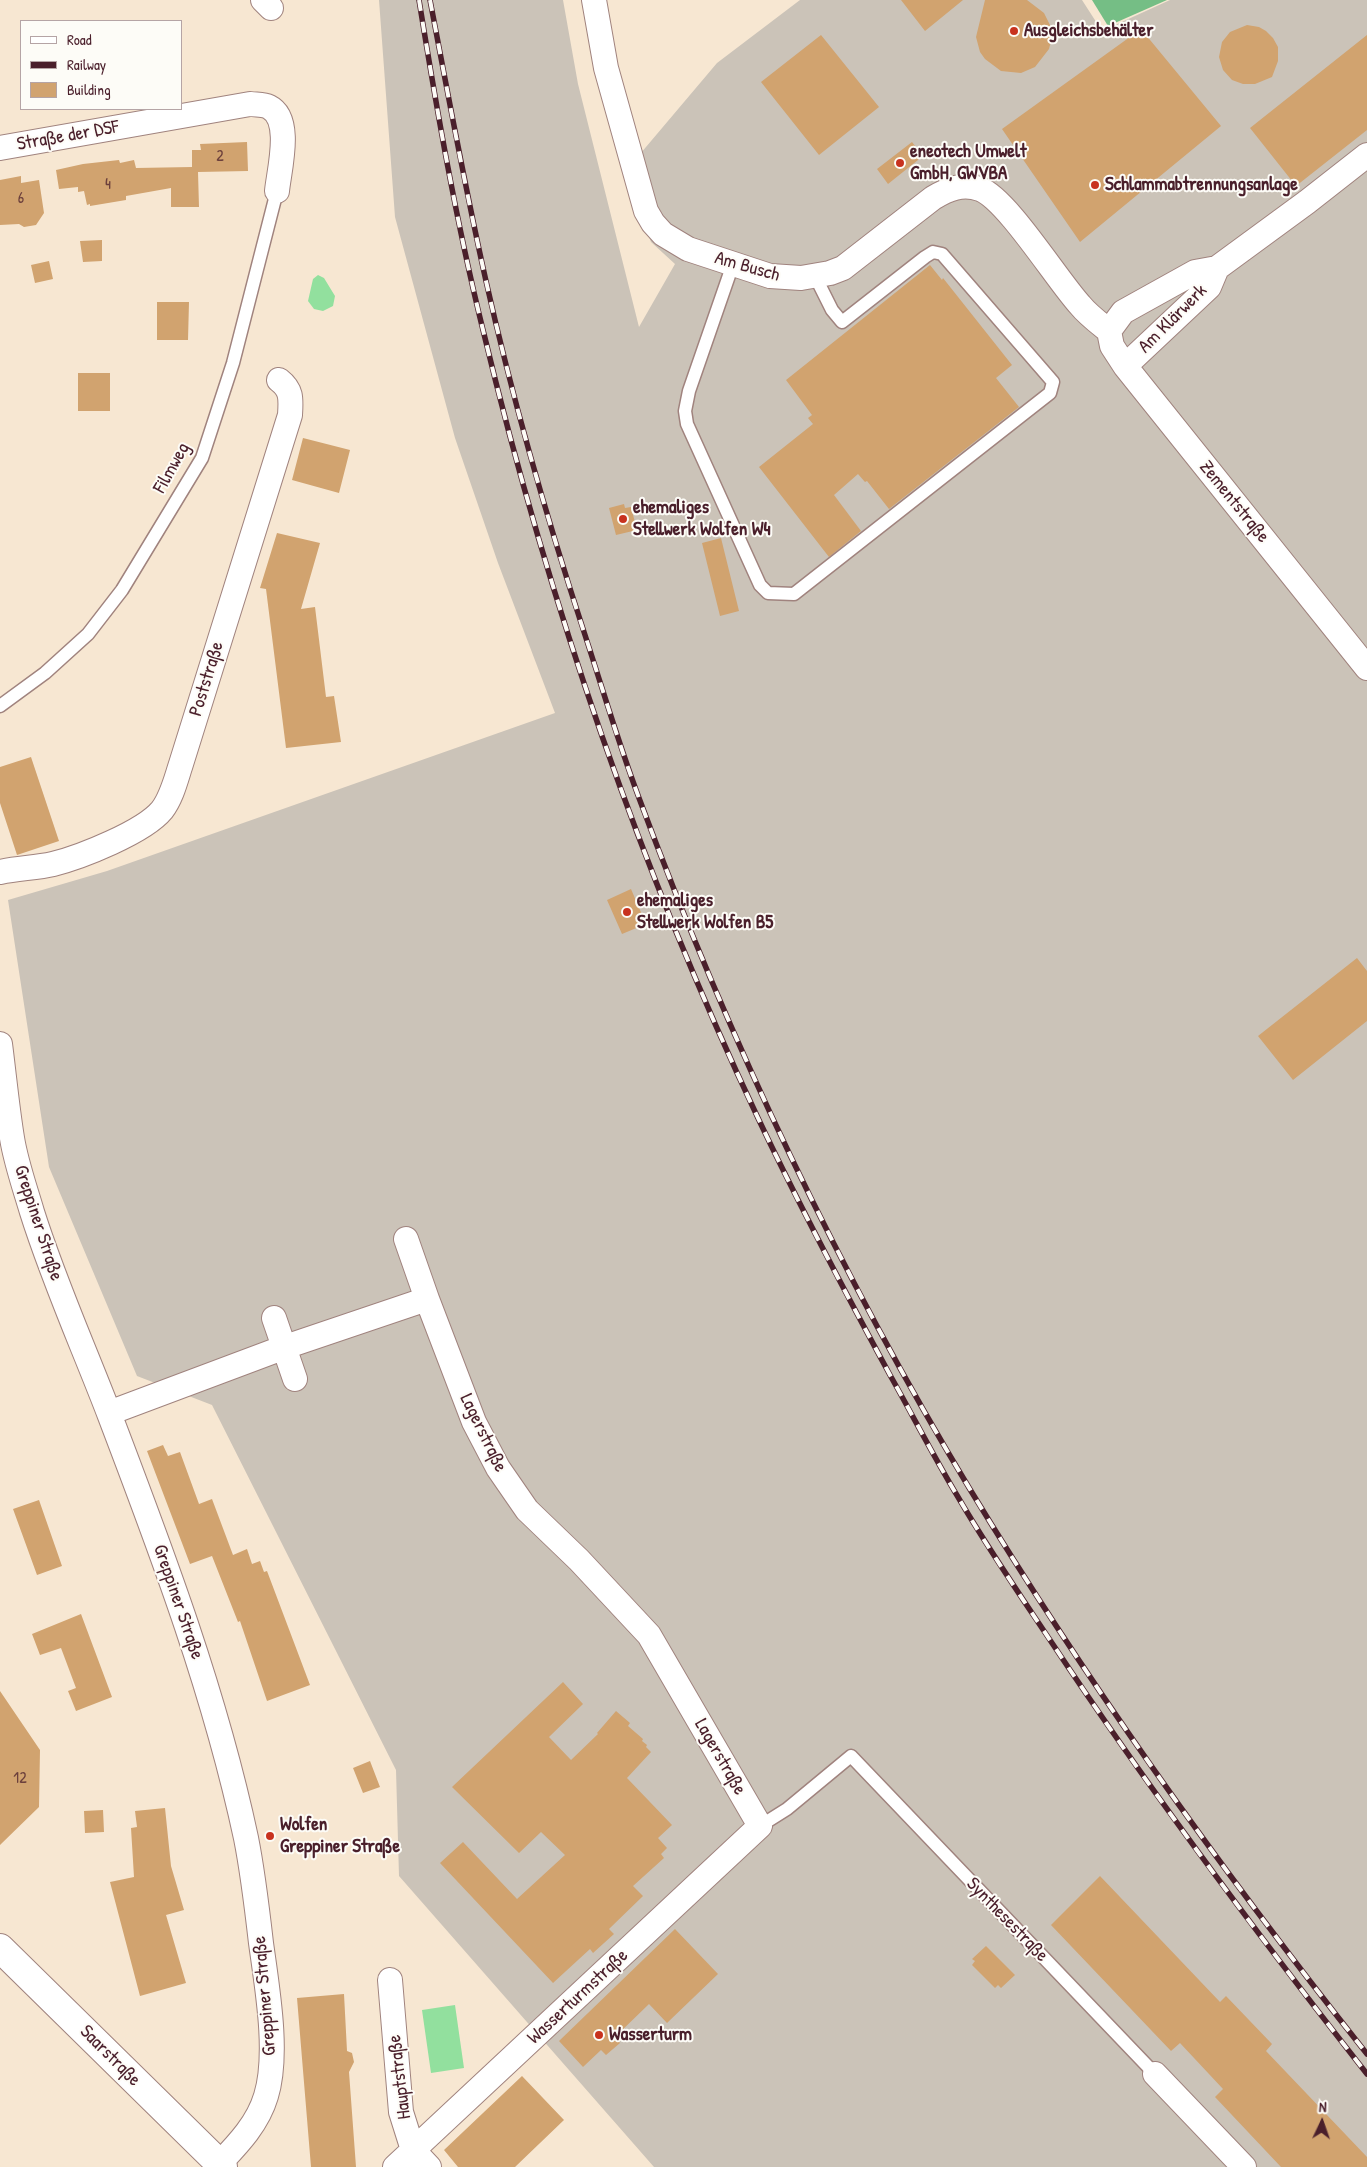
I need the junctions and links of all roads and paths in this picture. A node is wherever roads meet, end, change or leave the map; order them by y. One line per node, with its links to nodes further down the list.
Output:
1 (594, 0): 5 (street, Am Busch)
2 (0, 148): 4 (street, Straße der DSF)
3 (1367, 155): 6 (street, Am Klärwerk)
4 (277, 191): 12 (lane, Filmweg)
5 (733, 264): 7 (street, Am Busch); 7 (lane)
6 (1217, 268): 8 (street, Am Klärwerk); 9 (street, Am Klärwerk)
7 (815, 276): 8 (street, Am Busch)
8 (1109, 331): 9 (street, Zementstraße)
9 (1125, 366): 11 (street, Zementstraße)
10 (279, 380): 13 (street, Poststraße)
11 (1367, 668)
12 (0, 706)
13 (0, 872)
14 (0, 1044): 15 (street, Greppiner Straße)
15 (6, 1142): 21 (street, Greppiner Straße)
16 (406, 1240): 17 (street, Lagerstraße)
17 (427, 1298): 19 (street); 22 (street, Lagerstraße)
18 (274, 1318): 19 (street)
19 (285, 1347): 20 (street); 21 (street)
20 (295, 1379)
21 (109, 1413): 27 (street, Greppiner Straße)
22 (760, 1826): 25 (lane, Synthesestraße); 26 (street, Wasserturmstraße)
23 (0, 1948): 27 (street, Saarstraße)
24 (390, 1980): 26 (street, Hauptstraße)
25 (1155, 2074): 29 (street, Synthesestraße)
26 (421, 2159): 28 (street, Wasserturmstraße)
27 (219, 2166)
28 (395, 2167)
29 (1244, 2167)

